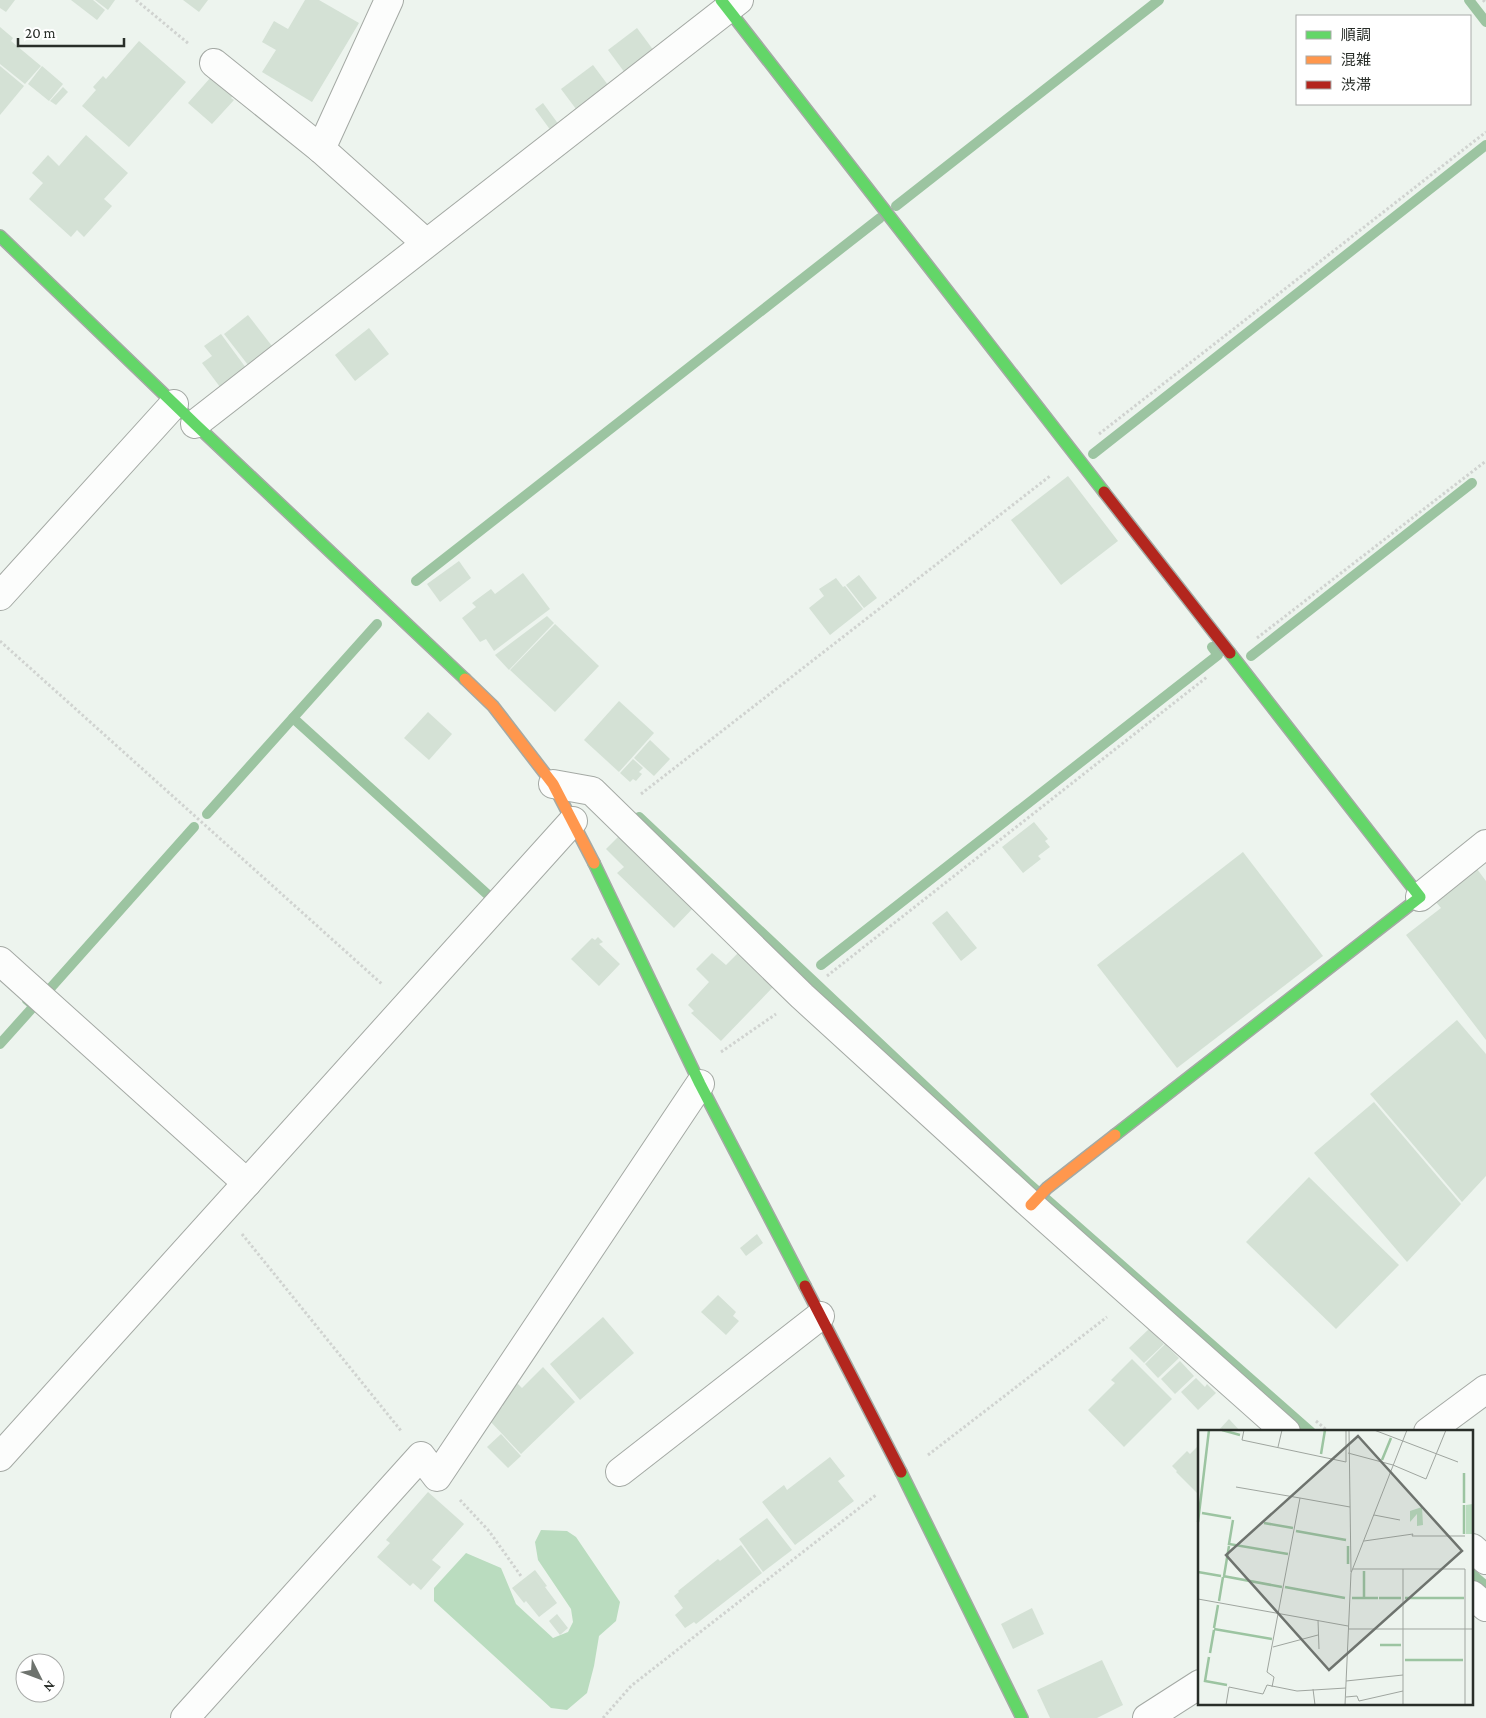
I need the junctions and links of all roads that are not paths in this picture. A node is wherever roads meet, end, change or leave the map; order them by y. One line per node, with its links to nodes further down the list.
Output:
1 (389, 0): 4 (street)
2 (729, 3): 6 (street); 13 (street)
3 (214, 63): 4 (street)
4 (321, 149): 6 (street)
5 (0, 236): 7 (street)
6 (426, 244): 8 (street)
7 (174, 404): 8 (street); 9 (street)
8 (194, 424): 10 (street)
9 (0, 596)
10 (554, 784): 11 (street); 17 (street)
11 (573, 820): 15 (street); 16 (street)
12 (1486, 844): 13 (street)
13 (1420, 897): 17 (street)
14 (0, 961): 16 (street)
15 (697, 1078): 18 (street); 29 (street)
16 (247, 1183): 22 (street)
17 (1037, 1199): 20 (street)
18 (820, 1316): 23 (street); 30 (street)
19 (1486, 1389): 21 (street)
20 (1284, 1430)
21 (1431, 1430)
22 (0, 1457)
23 (620, 1472)
24 (1474, 1550): 25 (street)
25 (1486, 1560)
26 (1474, 1597): 27 (street)
27 (1486, 1607)
28 (1198, 1685): 31 (street)
29 (185, 1718)
30 (1022, 1718)
31 (1147, 1718)

